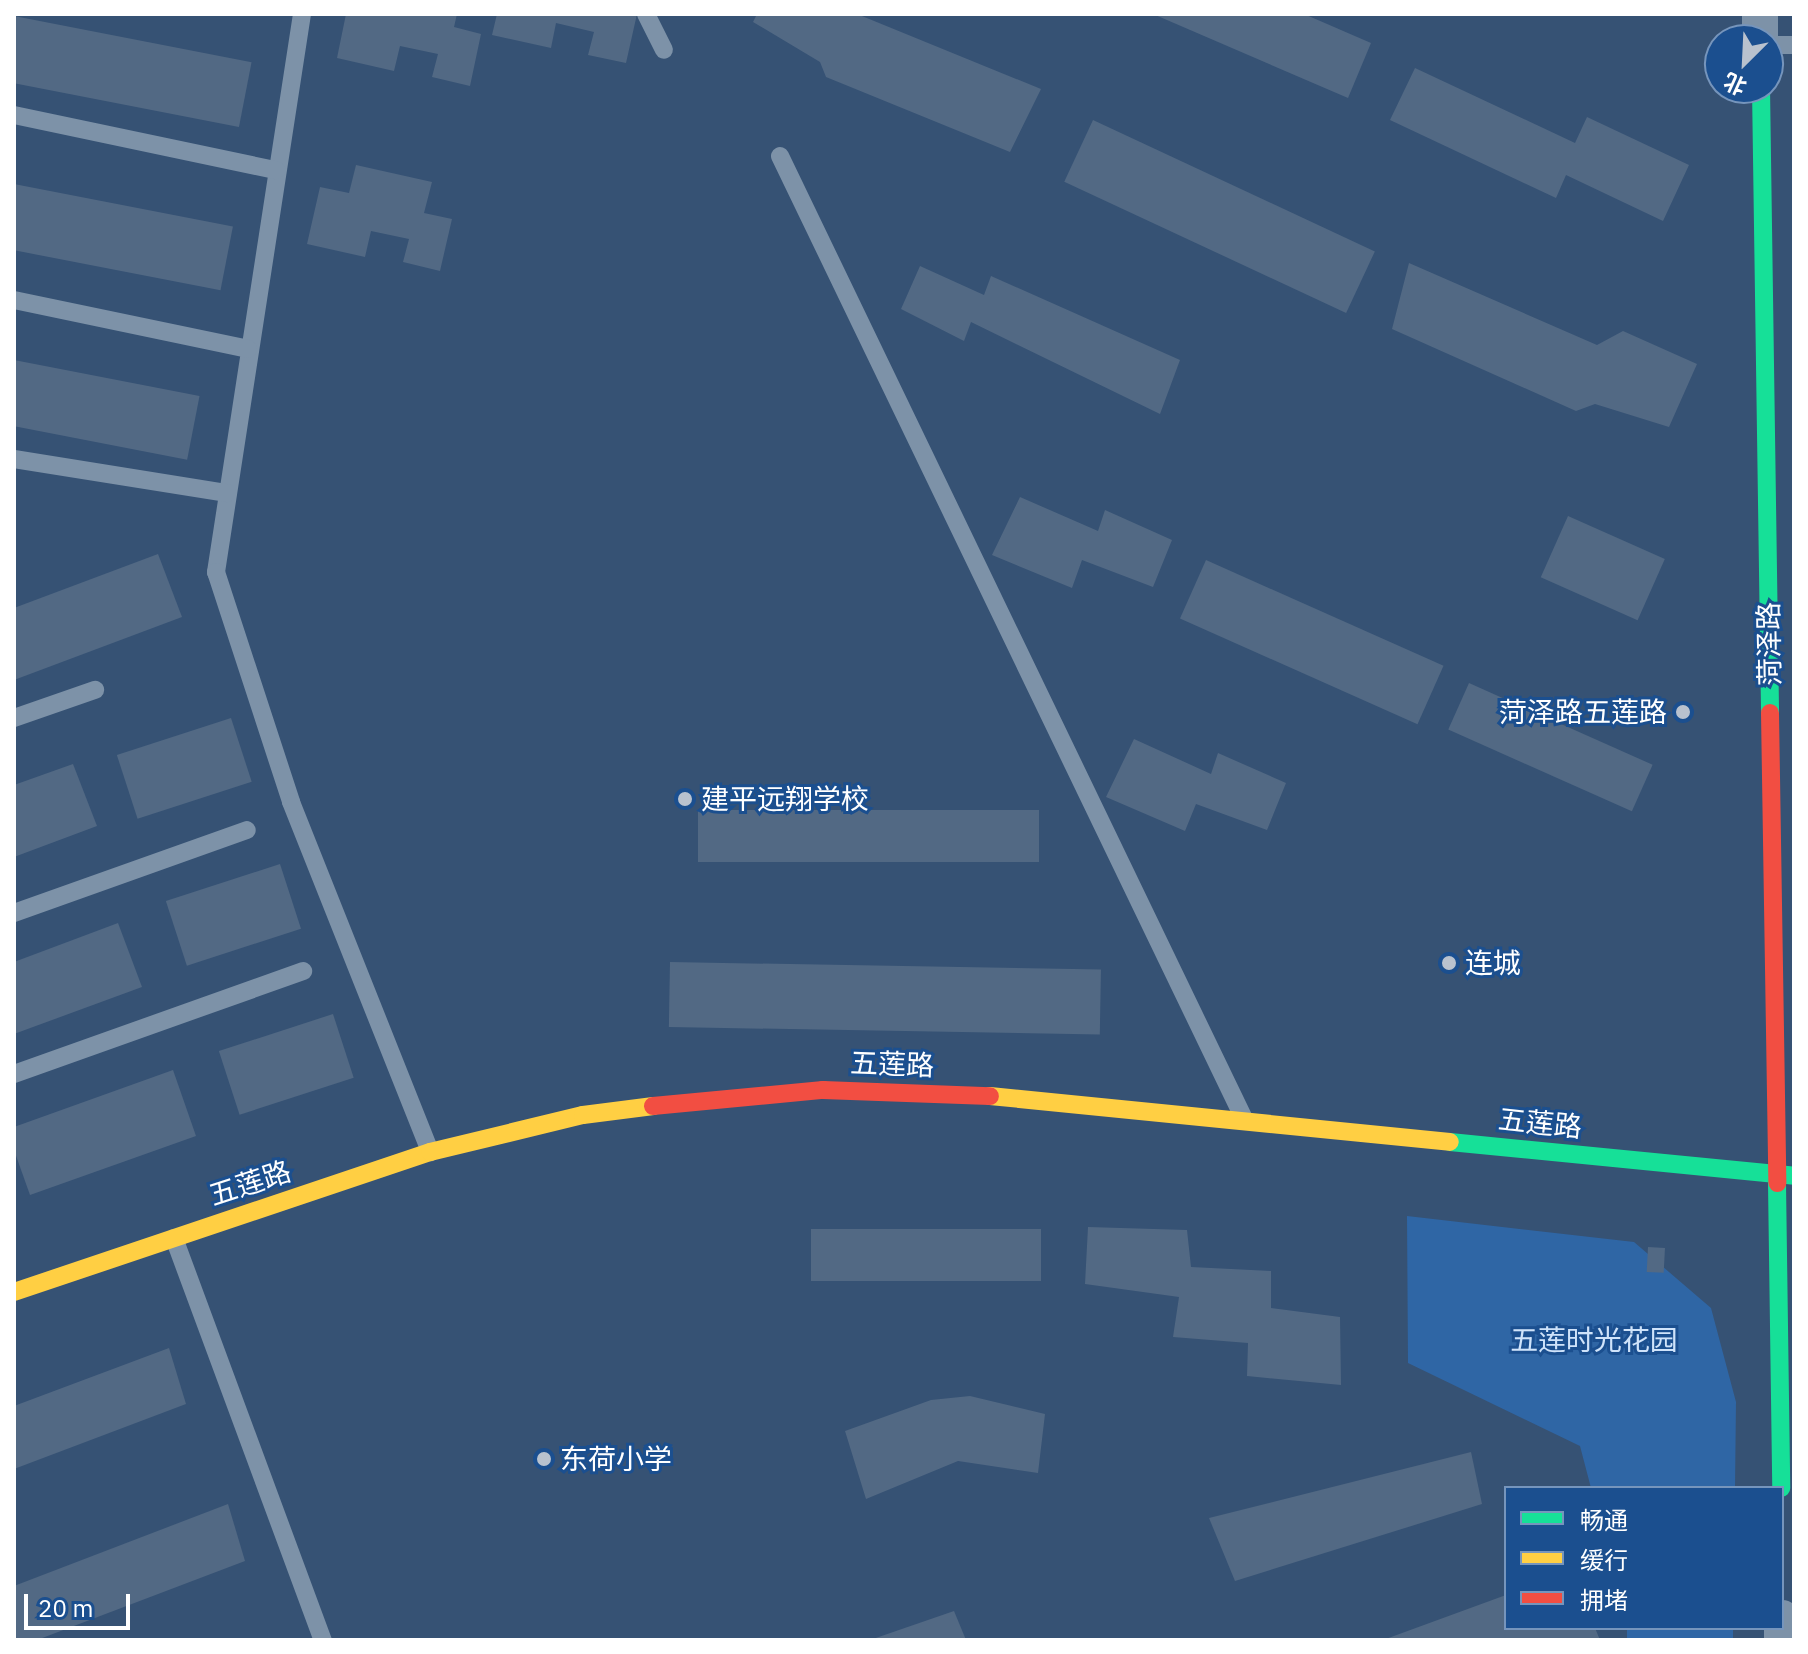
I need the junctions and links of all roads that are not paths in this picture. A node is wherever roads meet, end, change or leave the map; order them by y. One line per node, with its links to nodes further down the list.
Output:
1 (302, 14): 7 (lane)
2 (646, 14): 3 (lane)
3 (664, 50)
4 (1761, 104): 20 (street, 菏泽路)
5 (14, 115): 7 (lane)
6 (780, 156): 18 (lane)
7 (276, 170): 9 (lane)
8 (14, 300): 9 (lane)
9 (248, 349): 11 (lane)
10 (14, 459): 11 (lane)
11 (227, 493): 19 (lane)
12 (95, 690): 13 (lane)
13 (14, 718)
14 (247, 830): 15 (lane)
15 (14, 913)
16 (303, 971): 17 (lane)
17 (14, 1074)
18 (1245, 1121): 19 (street, 五莲路); 20 (street, 五莲路)
19 (430, 1152): 21 (street, 五莲路)
20 (1786, 1175): 23 (street, 菏泽路)
21 (174, 1238): 22 (street, 五莲路); 24 (lane)
22 (14, 1292)
23 (1781, 1486)
24 (323, 1640)

